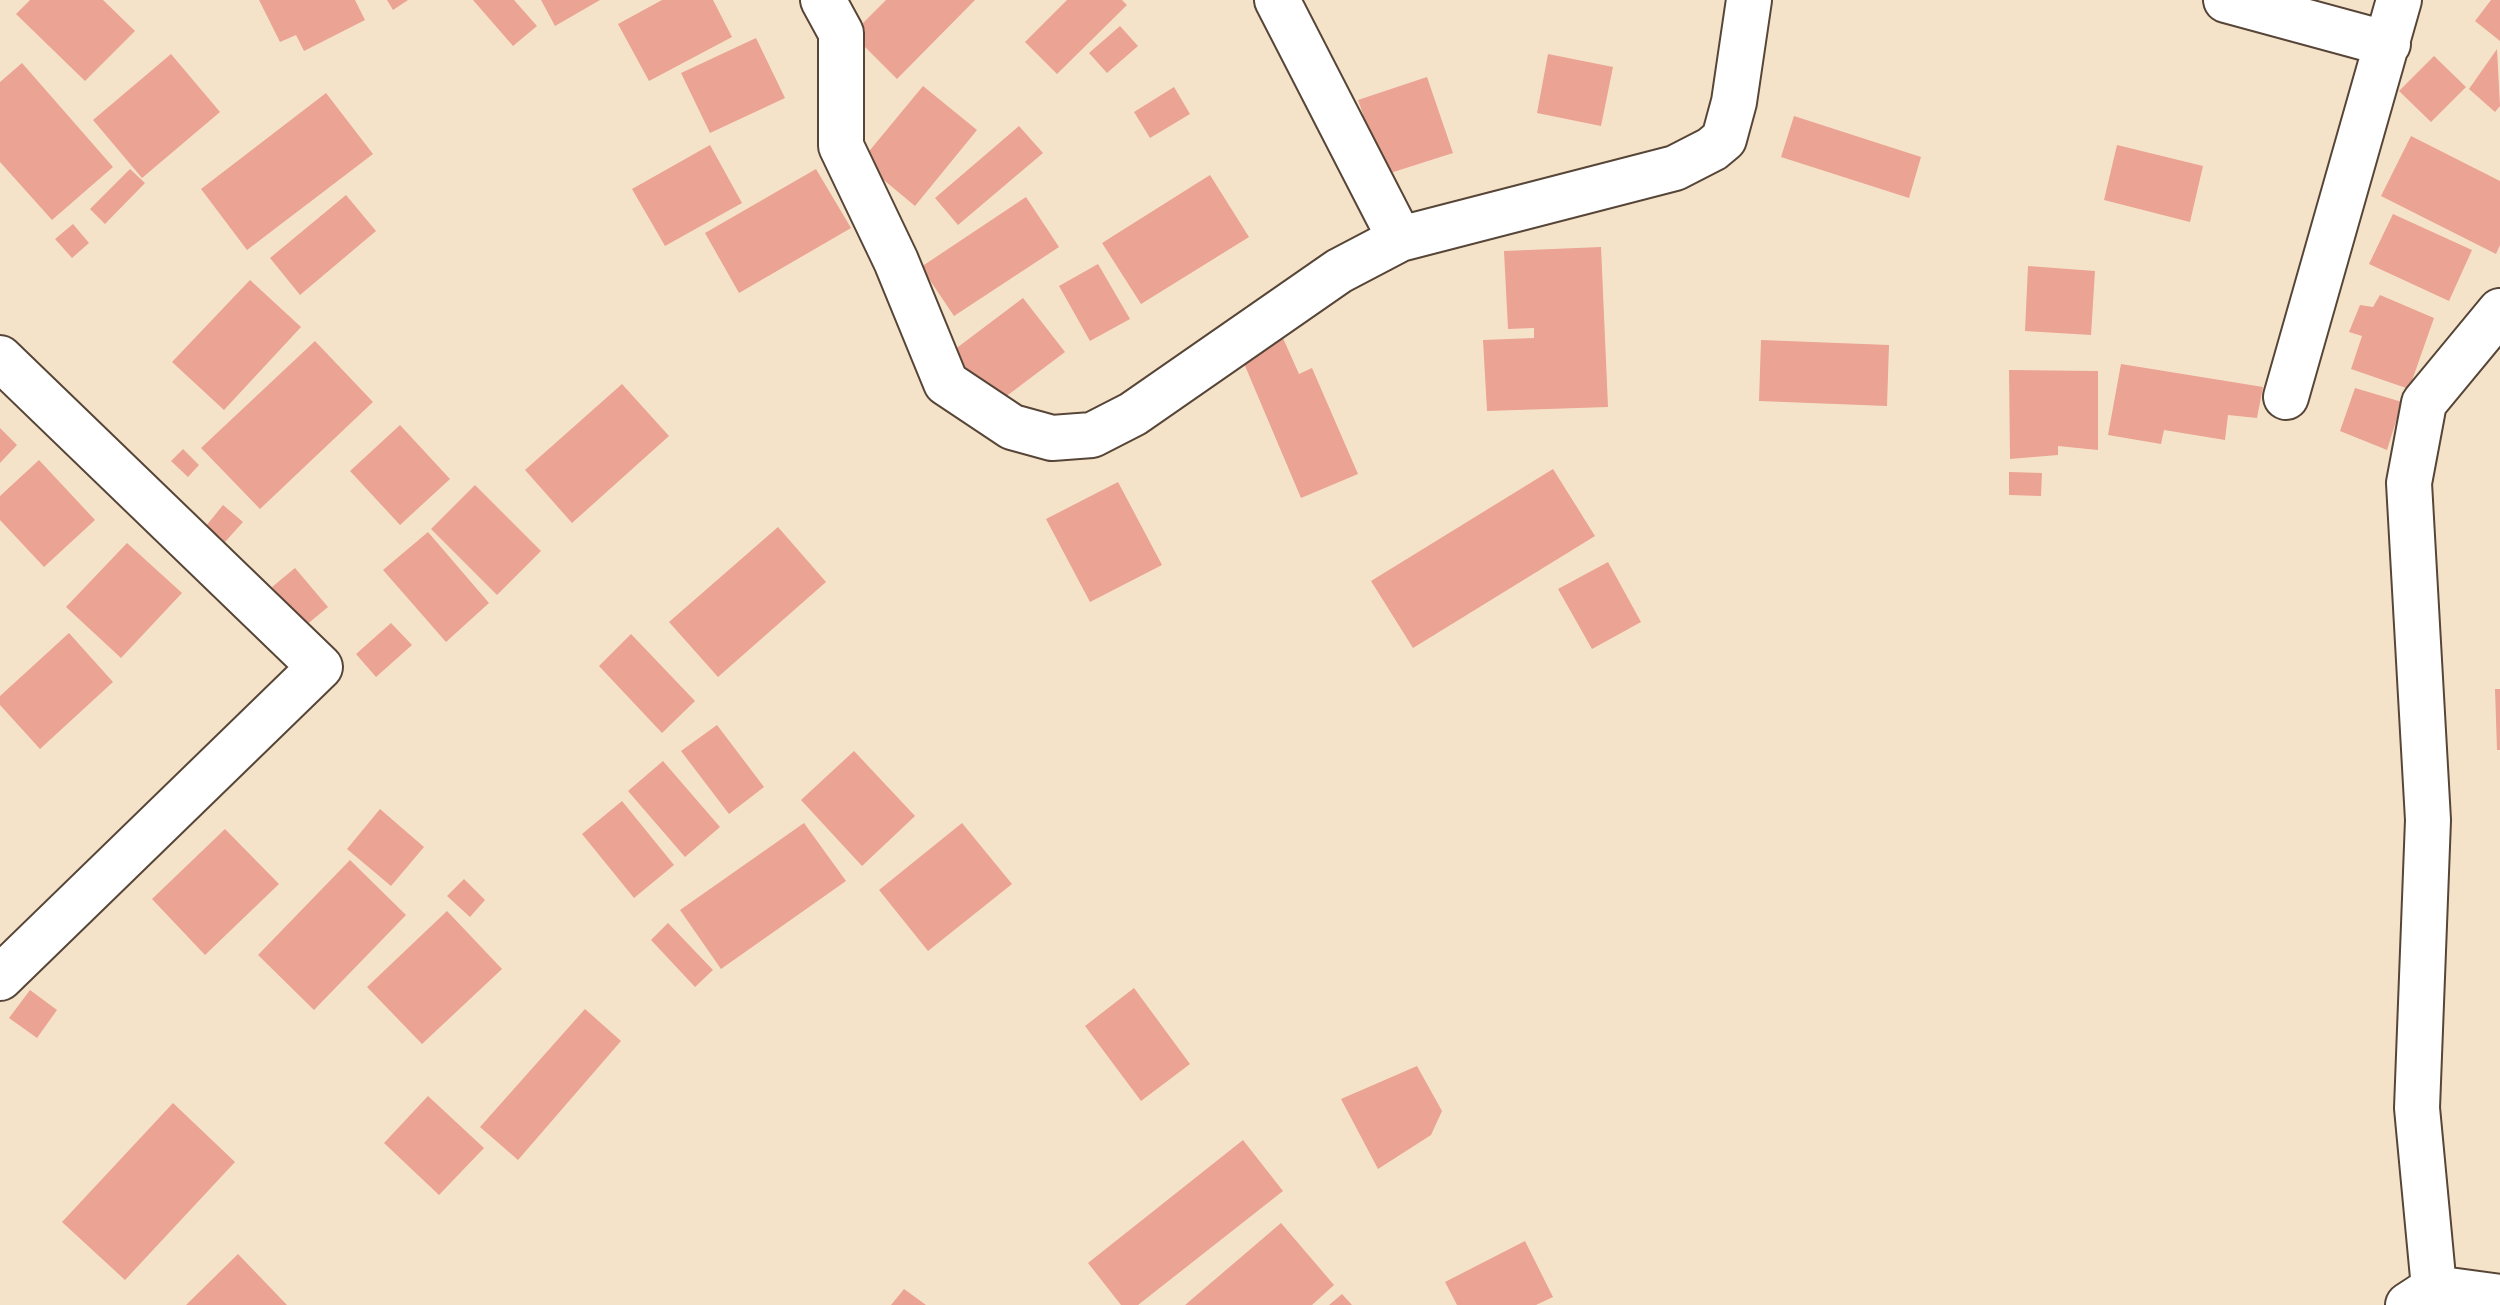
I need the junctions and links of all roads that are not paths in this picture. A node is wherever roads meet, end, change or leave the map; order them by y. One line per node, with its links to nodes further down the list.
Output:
1 (823, 0): 7 (street)
2 (1277, 0): 7 (street)
3 (1749, 0): 7 (street)
4 (2226, 0): 6 (street)
5 (2399, 0): 6 (street)
6 (2388, 44): 10 (street)
7 (1400, 239)
8 (2500, 311): 12 (street)
9 (0, 358): 11 (street)
10 (2286, 397)
11 (0, 978)
12 (2421, 1296): 13 (street)
13 (2500, 1297)

